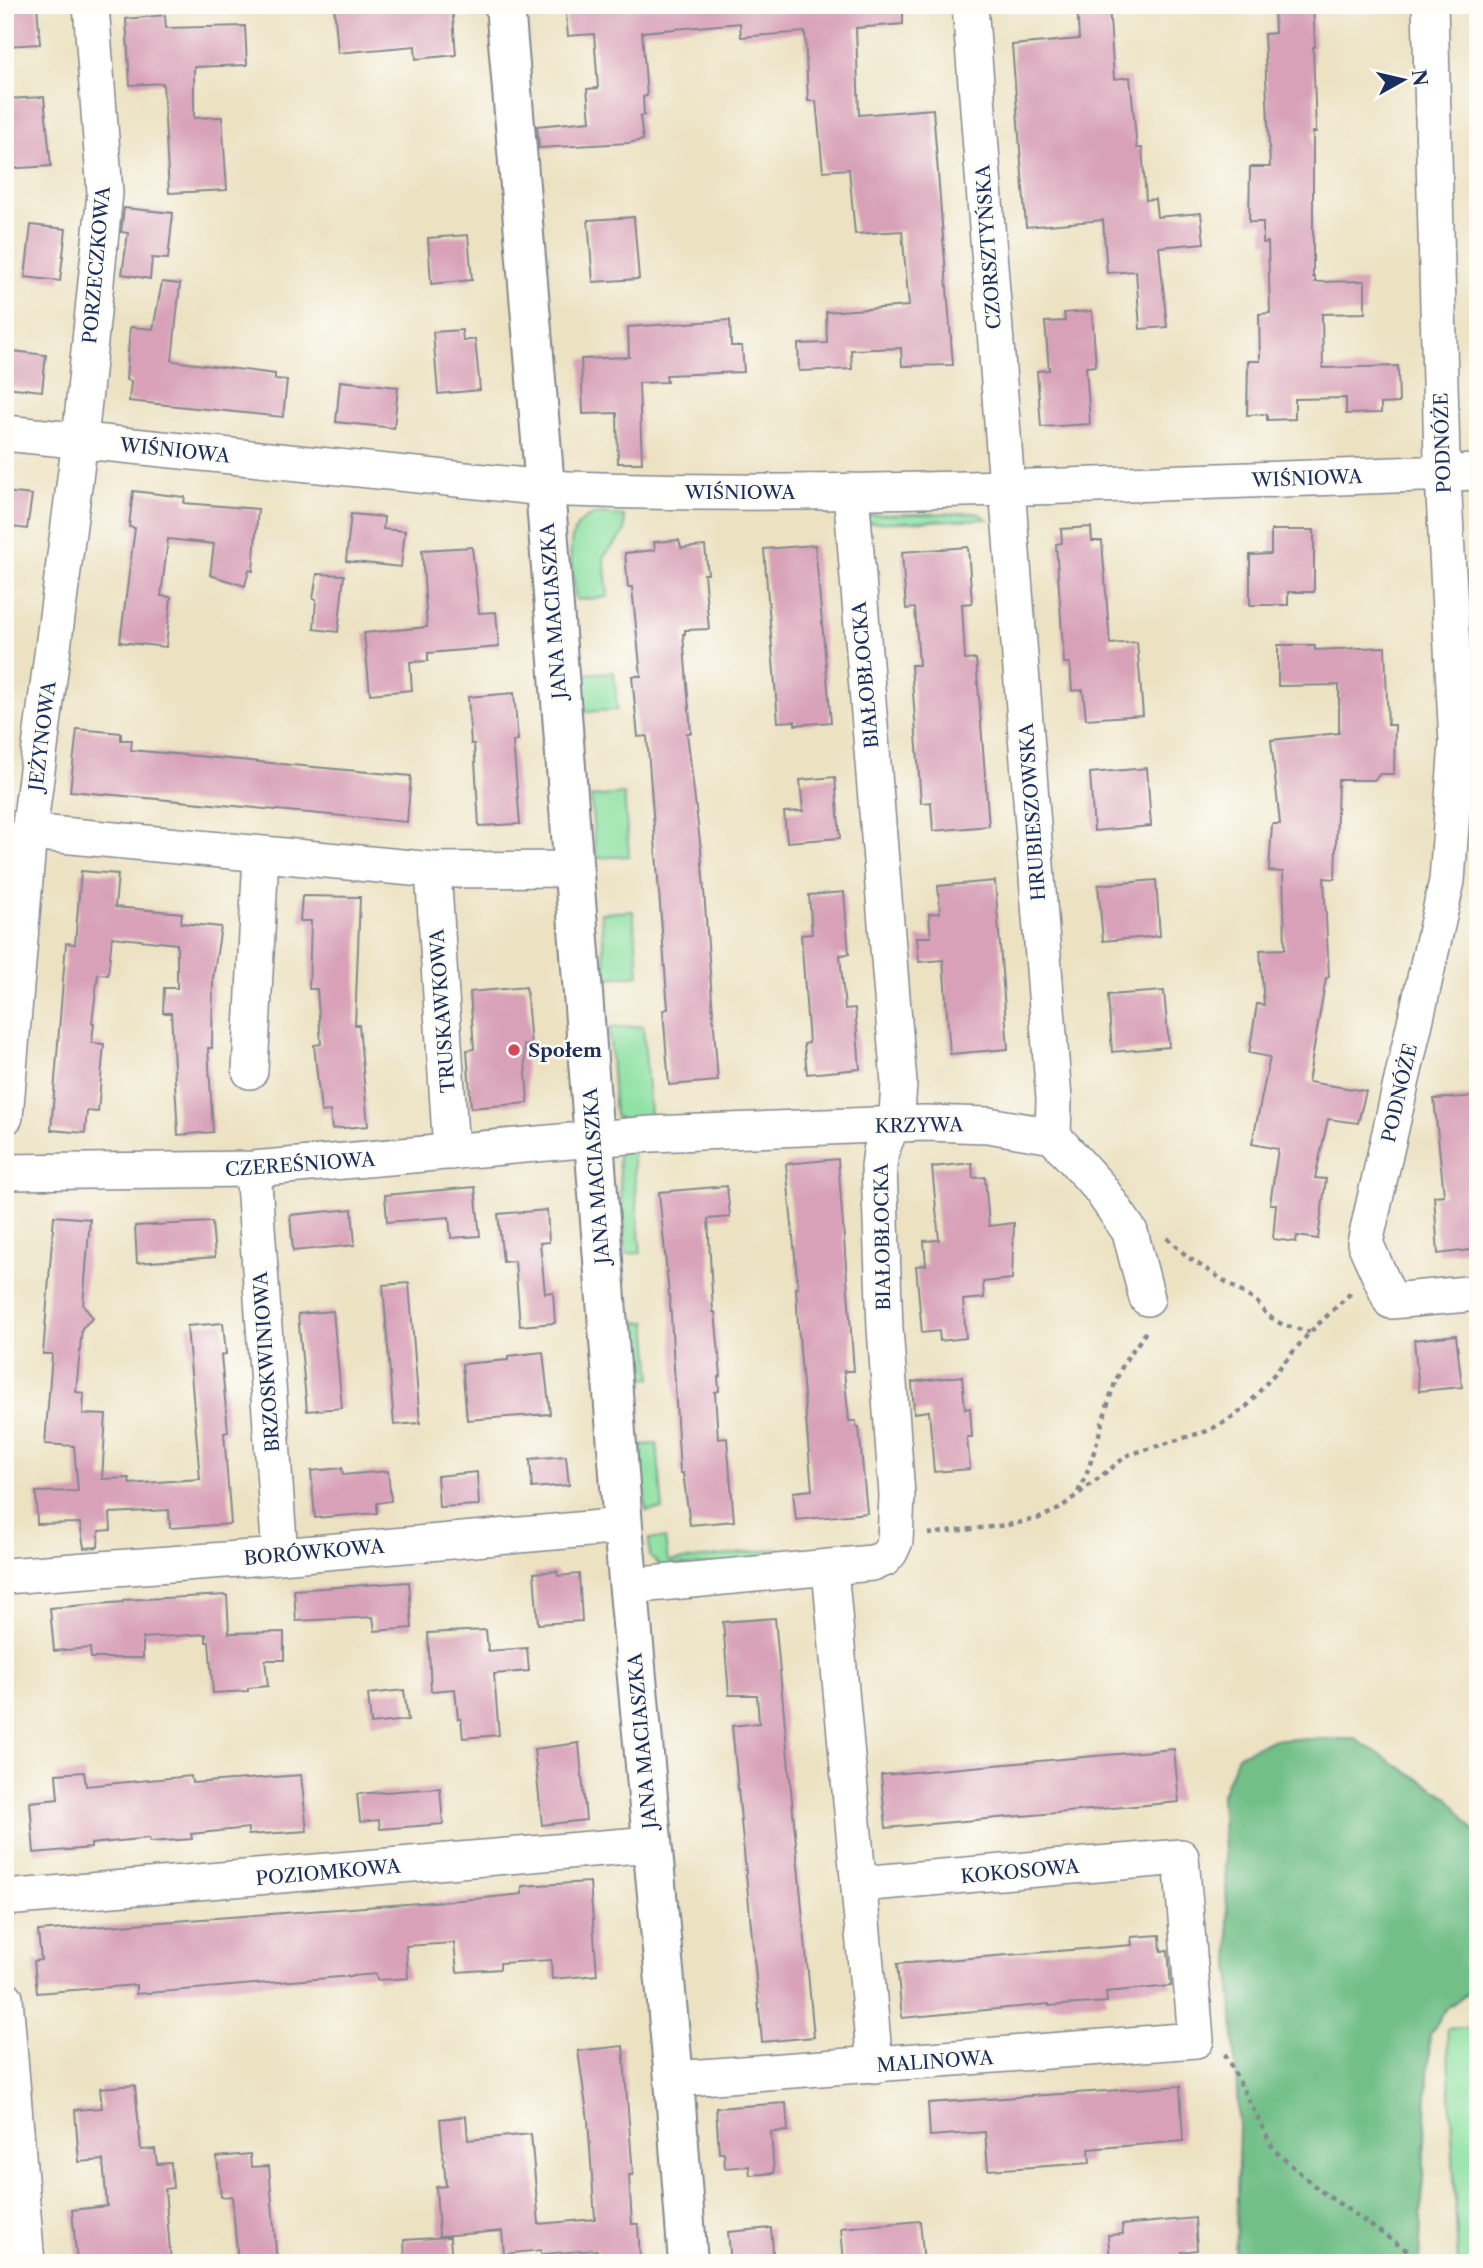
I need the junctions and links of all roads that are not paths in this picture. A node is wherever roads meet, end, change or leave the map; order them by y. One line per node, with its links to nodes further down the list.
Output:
1 (91, 5): 6 (street, PORZECZKOWA)
2 (505, 5): 9 (street, JANA MACIASZKA)
3 (970, 5): 10 (street, CZORSZTYŃSKA)
4 (1430, 5): 8 (street, PODNÓŻE)
5 (5, 433): 6 (street, WIŚNIOWA)
6 (80, 440): 9 (street, WIŚNIOWA); 12 (street, JEŻYNOWA)
7 (1478, 472): 8 (street, WIŚNIOWA)
8 (1443, 474): 10 (street, WIŚNIOWA); 16 (street, PODNÓŻE)
9 (545, 488): 11 (street, WIŚNIOWA); 14 (street, JANA MACIASZKA)
10 (1006, 488): 11 (street, WIŚNIOWA); 20 (street, HRUBIESZOWSKA)
11 (850, 491): 19 (street, BIAŁOBŁOCKA)
12 (29, 832): 13 (street); 18 (street, JEŻYNOWA)
13 (261, 853): 15 (street); 17 (street)
14 (573, 869): 15 (street); 21 (street, JANA MACIASZKA)
15 (433, 870): 22 (street, TRUSKAWKOWA)
16 (1462, 880): 25 (street, PODNÓŻE)
17 (250, 1071)
18 (5, 1117)
19 (892, 1125): 20 (street, KRZYWA); 21 (street, KRZYWA); 29 (street, BIAŁOBŁOCKA)
20 (1053, 1136): 26 (street)
21 (593, 1140): 22 (street, CZEREŚNIOWA); 27 (street, JANA MACIASZKA)
22 (451, 1152): 23 (street, CZEREŚNIOWA)
23 (253, 1169): 24 (street, CZEREŚNIOWA); 28 (street, BRZOSKWINIOWA)
24 (5, 1172)
25 (1478, 1293)
26 (1147, 1298)
27 (623, 1526): 28 (street, BORÓWKOWA); 31 (street, JANA MACIASZKA)
28 (280, 1556): 30 (street, BORÓWKOWA)
29 (830, 1569): 31 (street); 33 (street)
30 (5, 1576)
31 (629, 1586): 32 (street, JANA MACIASZKA)
32 (651, 1844): 34 (street, POZIOMKOWA); 38 (street, JANA MACIASZKA)
33 (859, 1884): 36 (street, KOKOSOWA); 37 (street)
34 (5, 1898)
35 (5, 1998): 39 (street)
36 (1196, 2040): 37 (street, MALINOWA)
37 (875, 2065): 38 (street, MALINOWA)
38 (674, 2080): 40 (street, JANA MACIASZKA)
39 (27, 2263)
40 (688, 2263)

